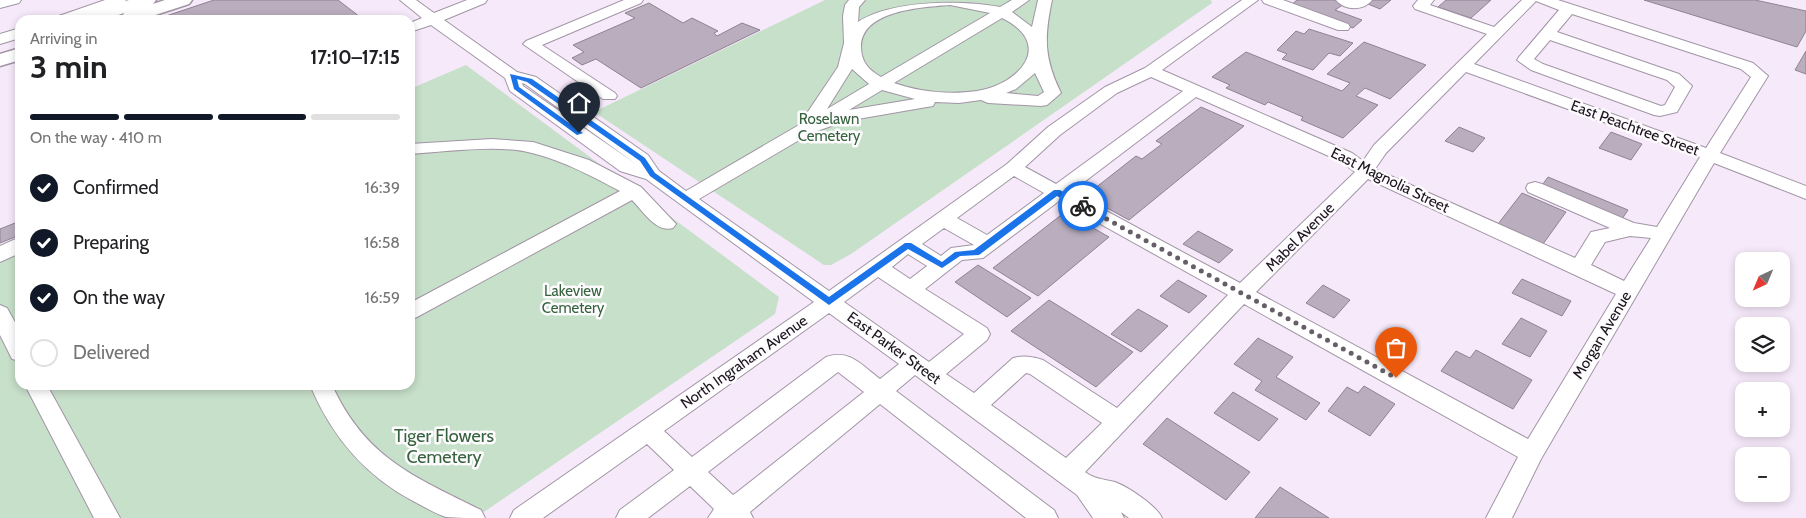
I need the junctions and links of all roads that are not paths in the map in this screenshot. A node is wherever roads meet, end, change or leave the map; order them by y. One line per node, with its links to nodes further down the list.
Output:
1 (14, 0): 16 (street)
2 (147, 0): 17 (main road)
3 (183, 0): 17 (main road)
4 (407, 0): 22 (street, East Parker Street)
5 (480, 0): 22 (street)
6 (636, 0): 39 (street)
7 (858, 0): 30 (street)
8 (1022, 0): 19 (street)
9 (1045, 0): 32 (street)
10 (1269, 0): 15 (street)
11 (1427, 0): 25 (street)
12 (1530, 0): 25 (street, Mabel Avenue)
13 (1543, 0): 18 (street)
14 (1246, 1): 36 (street, North Ingraham Avenue)
15 (1287, 3): 24 (street)
16 (0, 4)
17 (121, 7): 20 (street); 21 (main road)
18 (1568, 8): 26 (street); 43 (street, Morgan Avenue)
19 (1002, 12): 30 (street); 32 (street); 37 (street)
20 (84, 15)
21 (99, 15)
22 (434, 18): 23 (street); 50 (street, East Parker Street)
23 (415, 26)
24 (1343, 27)
25 (1496, 33): 35 (street, Mabel Avenue)
26 (1547, 34): 26 (street)
27 (15, 35): 28 (street)
28 (0, 40)
29 (15, 43): 31 (main road)
30 (852, 43): 37 (street); 41 (street)
31 (0, 48)
32 (1037, 50): 40 (street); 40 (street)
33 (15, 56): 34 (main road)
34 (0, 60)
35 (1464, 66): 43 (street, East Peachtree Street); 45 (street, Mabel Avenue)
36 (1151, 71): 38 (street, East Magnolia Street); 44 (street, North Ingraham Avenue)
37 (881, 84): 40 (street); 41 (street)
38 (1194, 90): 45 (street, East Magnolia Street); 48 (street)
39 (609, 96)
40 (957, 98): 41 (street)
41 (805, 128): 50 (street)
42 (415, 149): 47 (street)
43 (1710, 155): 49 (street, East Peachtree Street); 54 (street, Morgan Avenue)
44 (1013, 168): 48 (street); 51 (street, North Ingraham Avenue)
45 (1365, 170): 61 (street, East Magnolia Street); 64 (street, Mabel Avenue)
46 (1535, 188): 53 (street)
47 (634, 191): 52 (street); 66 (street)
48 (1057, 192): 55 (street); 64 (street)
49 (1806, 193)
50 (686, 199): 65 (street, East Parker Street)
51 (944, 219): 55 (street); 56 (street, North Ingraham Avenue)
52 (666, 224)
53 (1630, 229): 54 (street); 61 (street)
54 (1662, 235): 63 (street, Morgan Avenue)
55 (988, 244): 59 (street)
56 (908, 245): 59 (street); 60 (street, North Ingraham Avenue)
57 (15, 247): 58 (street)
58 (0, 255)
59 (942, 266): 62 (street)
60 (878, 267): 62 (street); 65 (street, North Ingraham Avenue)
61 (1579, 268): 63 (street, East Magnolia Street)
62 (912, 289): 69 (street)
63 (1629, 291): 76 (street, Morgan Avenue)
64 (1242, 294): 74 (street, Mabel Avenue); 76 (street)
65 (829, 302): 69 (street, East Parker Street); 75 (street, North Ingraham Avenue)
66 (415, 306)
67 (0, 313): 68 (street)
68 (15, 343)
69 (922, 368): 72 (street); 73 (street, East Parker Street)
70 (39, 390): 80 (street)
71 (323, 390): 81 (street)
72 (880, 392): 77 (street); 79 (street); 84 (street)
73 (975, 406): 74 (street); 78 (street, East Parker Street)
74 (1118, 421): 78 (street, Mabel Avenue)
75 (648, 430): 77 (street); 82 (street, North Ingraham Avenue)
76 (1532, 453): 87 (street, Morgan Avenue)
77 (691, 471): 79 (street); 83 (street)
78 (1077, 480): 85 (street, East Parker Street); 86 (street, East Parker Street)
79 (731, 515)
80 (107, 518)
81 (472, 518)
82 (523, 518)
83 (629, 518)
84 (1045, 518)
85 (1111, 518)
86 (1149, 518)
87 (1499, 518)

